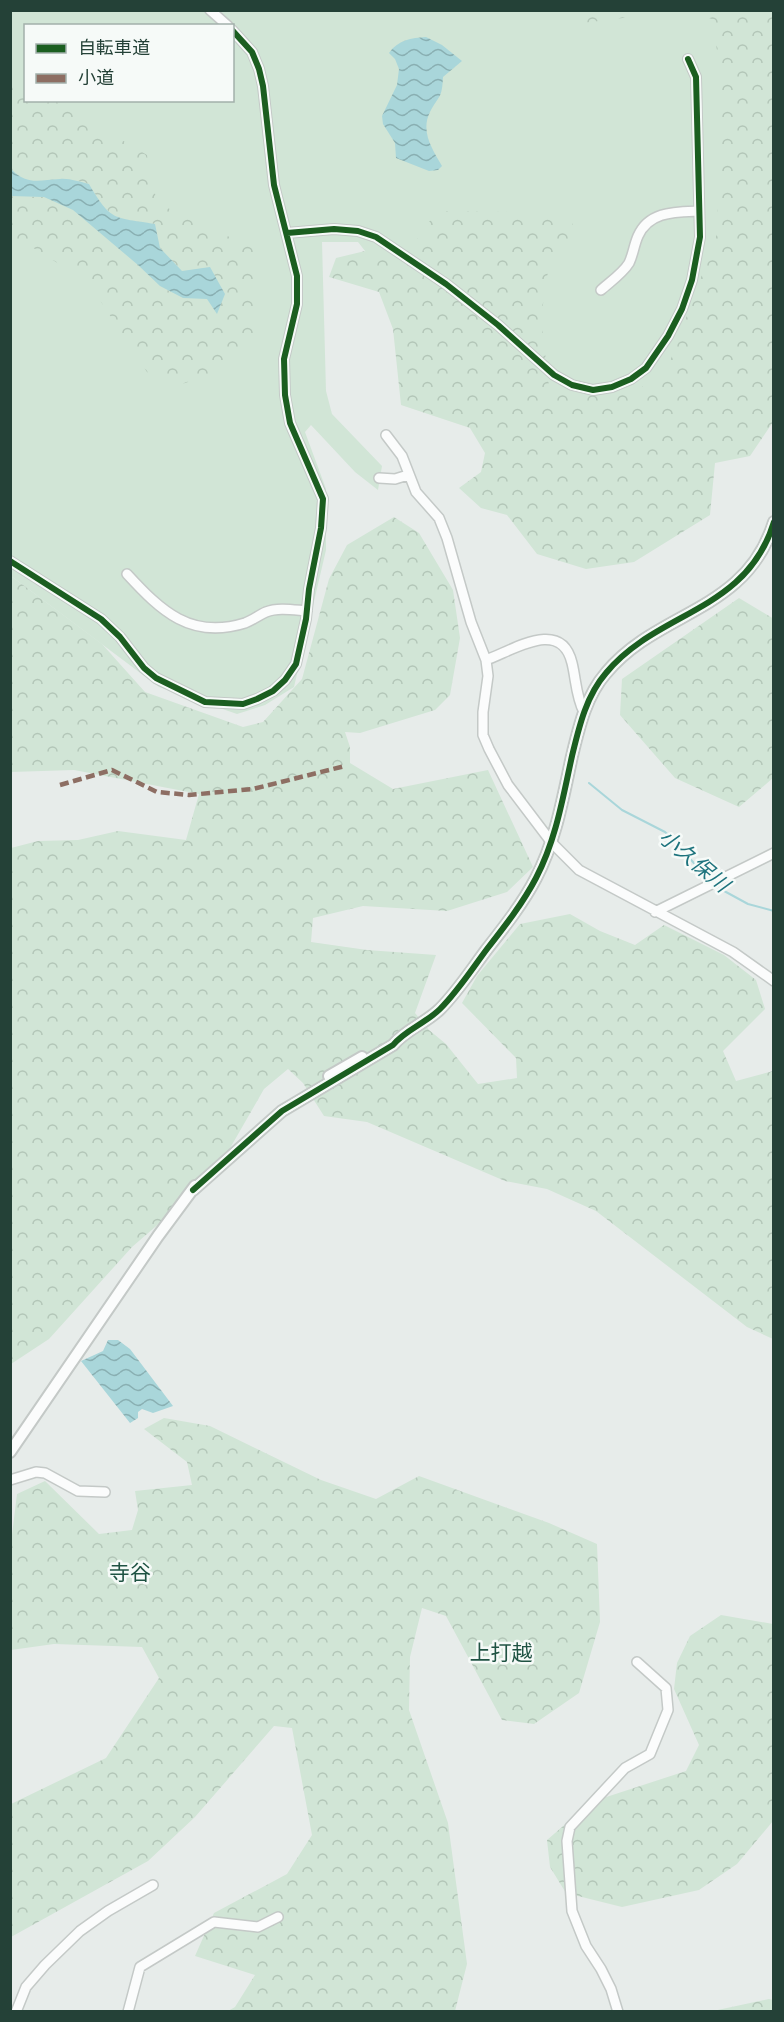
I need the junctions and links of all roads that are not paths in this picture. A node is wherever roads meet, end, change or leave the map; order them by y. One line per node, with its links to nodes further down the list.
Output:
1 (210, 10): 2 (street)
2 (226, 24)
3 (234, 32): 6 (street)
4 (688, 59): 5 (street)
5 (699, 211): 6 (street); 7 (street)
6 (287, 233): 14 (street)
7 (601, 290)
8 (386, 435): 9 (street)
9 (408, 475): 10 (street); 15 (street)
10 (379, 478)
11 (774, 522): 16 (street)
12 (10, 561): 14 (street)
13 (127, 574): 14 (street)
14 (307, 611)
15 (486, 660): 16 (street); 17 (street)
16 (584, 712): 17 (street)
17 (552, 843): 19 (street); 21 (street)
18 (774, 853): 19 (street)
19 (654, 912): 20 (street)
20 (774, 981)
21 (10, 1452)
22 (10, 1480): 23 (street)
23 (105, 1492)
24 (637, 1662): 29 (street)
25 (153, 1885): 27 (street)
26 (278, 1917): 28 (street)
27 (16, 2012)
28 (128, 2012)
29 (618, 2012)

